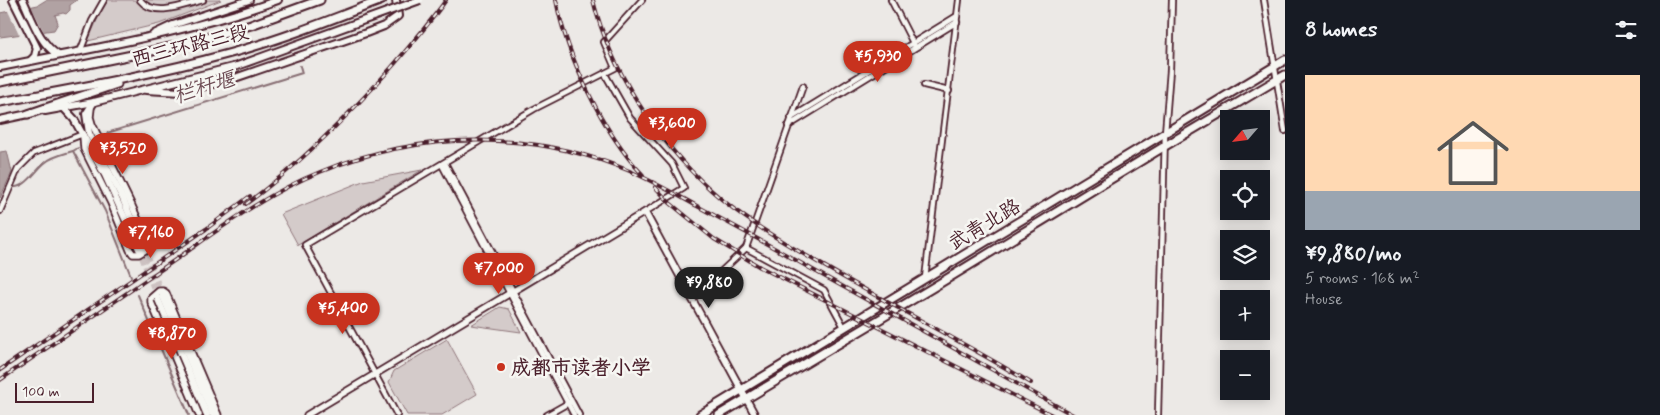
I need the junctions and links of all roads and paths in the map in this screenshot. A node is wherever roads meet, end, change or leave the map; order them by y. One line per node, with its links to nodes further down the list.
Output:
1 (13, 0): 21 (main road)
2 (22, 0): 19 (main road)
3 (108, 0): 17 (street)
4 (140, 0): 5 (street)
5 (203, 0)
6 (249, 0): 20 (main road)
7 (278, 0): 20 (main road)
8 (320, 0): 32 (main road, 西三环路三段)
9 (382, 0): 30 (main road, 西三环路三段)
10 (396, 0): 36 (main road)
11 (420, 0): 36 (main road, bridge)
12 (642, 0): 29 (street)
13 (890, 0): 22 (street)
14 (959, 0): 18 (street)
15 (1172, 0): 46 (street)
16 (1264, 0): 27 (street)
17 (104, 1): 23 (street)
18 (957, 19): 22 (street); 37 (street)
19 (42, 38): 21 (main road); 24 (main road)
20 (144, 38): 23 (main road)
21 (35, 44): 26 (main road)
22 (915, 46): 42 (street); 44 (street)
23 (80, 52): 24 (main road)
24 (58, 55): 26 (main road)
25 (1285, 60): 27 (main road, 武青北路)
26 (30, 61): 28 (main road)
27 (1274, 67): 33 (street); 46 (main road, 武青北路)
28 (0, 68)
29 (605, 74): 49 (street); 51 (street)
30 (140, 76): 38 (main road, 西三环路三段); 41 (main road)
31 (1285, 76): 33 (main road, 武青北路)
32 (0, 80)
33 (1276, 81): 45 (street); 48 (main road, 武青北路)
34 (924, 84): 37 (street)
35 (803, 86): 42 (street)
36 (146, 90): 39 (main road)
37 (949, 90): 53 (street)
38 (0, 102)
39 (93, 104): 40 (main road); 47 (main road); 47 (street)
40 (63, 107): 41 (main road); 47 (main road)
41 (28, 114): 43 (main road)
42 (791, 118): 44 (street)
43 (0, 120)
44 (788, 126): 52 (street)
45 (1285, 130)
46 (1165, 133): 48 (street); 53 (main road, 武青北路)
47 (83, 134): 50 (street)
48 (1165, 146): 59 (main road, 武青北路); 73 (street)
49 (443, 164): 54 (street); 57 (street)
50 (0, 211)
51 (645, 212): 54 (street); 55 (street)
52 (746, 248): 55 (street); 56 (street)
53 (925, 278): 56 (main road, 武青北路)
54 (512, 293): 57 (street); 60 (street)
55 (692, 299): 58 (street)
56 (844, 327): 58 (main road, 武青北路)
57 (376, 374): 65 (street); 66 (street)
58 (741, 390): 59 (street); 70 (main road, 武青北路)
59 (746, 399): 71 (main road, 武青北路); 72 (street)
60 (570, 402): 67 (street); 68 (street); 69 (street)
61 (199, 415): 64 (street)
62 (207, 415): 63 (main road)
63 (213, 415)
64 (218, 415)
65 (307, 415)
66 (397, 415)
67 (547, 415)
68 (574, 415)
69 (579, 415)
70 (700, 415)
71 (719, 415)
72 (755, 415)
73 (1158, 415)

